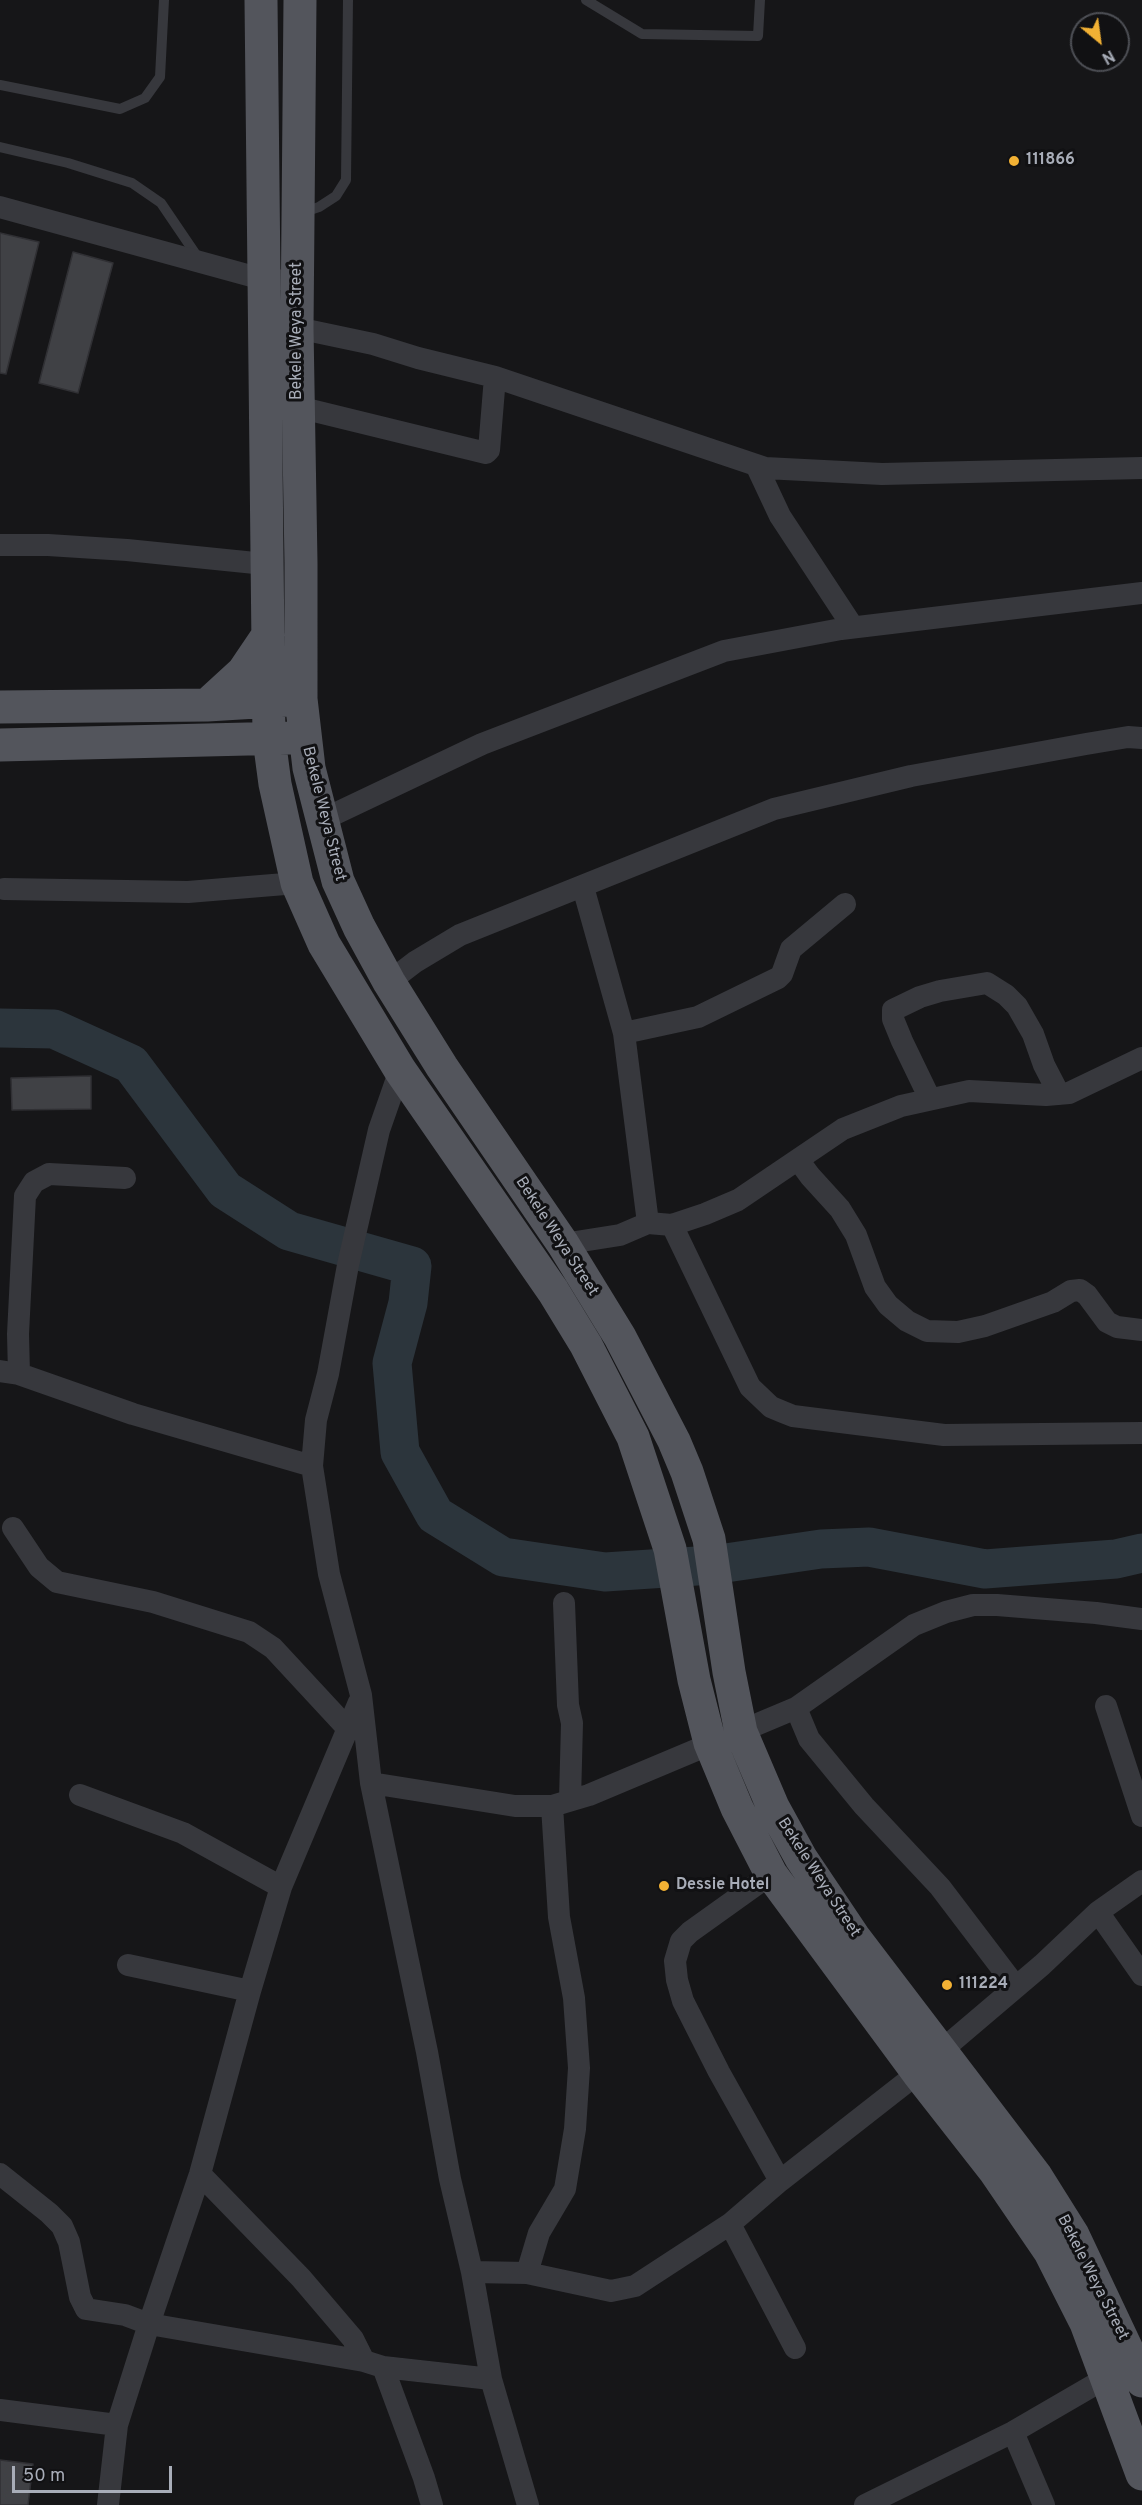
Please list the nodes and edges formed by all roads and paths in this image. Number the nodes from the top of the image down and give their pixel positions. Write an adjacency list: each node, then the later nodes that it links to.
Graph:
1 (164, 0): 7 (lane)
2 (261, 0): 12 (main road)
3 (300, 0): 10 (main road, Bekele Weya Street)
4 (348, 0): 10 (lane)
5 (586, 0): 6 (lane)
6 (760, 0)
7 (0, 85)
8 (0, 147): 11 (lane)
9 (0, 207): 11 (street)
10 (298, 214): 13 (main road, Bekele Weya Street)
11 (201, 262): 12 (street)
12 (262, 279): 13 (street); 20 (main road)
13 (297, 282): 14 (main road, Bekele Weya Street)
14 (297, 328): 15 (street); 16 (main road, Bekele Weya Street)
15 (495, 376): 16 (street); 17 (street)
16 (298, 407): 24 (main road, Bekele Weya Street)
17 (757, 467): 18 (street); 22 (street)
18 (1142, 468)
19 (0, 545): 20 (street)
20 (265, 564): 23 (main road)
21 (1142, 593): 22 (street)
22 (853, 627): 34 (street)
23 (268, 635): 25 (main road); 26 (main road)
24 (301, 699): 25 (main road); 28 (main road, Bekele Weya Street)
25 (267, 702): 26 (main road); 30 (main road)
26 (207, 705): 27 (main road)
27 (0, 707)
28 (305, 737): 30 (main road); 34 (main road, Bekele Weya Street)
29 (1142, 738): 36 (street)
30 (268, 739): 31 (main road); 33 (main road)
31 (201, 741): 32 (main road); 33 (main road)
32 (0, 745)
33 (275, 784): 35 (main road)
34 (322, 820): 39 (main road, Bekele Weya Street)
35 (297, 884): 37 (street); 42 (main road)
36 (583, 887): 39 (street); 40 (street)
37 (4, 889)
38 (845, 904): 40 (street)
39 (389, 982): 49 (main road, Bekele Weya Street)
40 (624, 1033): 47 (street)
41 (1142, 1058): 43 (street)
42 (400, 1070): 53 (street); 62 (main road)
43 (1059, 1094): 44 (street); 44 (street)
44 (930, 1099): 45 (street)
45 (799, 1161): 48 (street); 50 (street)
46 (125, 1178): 51 (street)
47 (648, 1223): 48 (street); 49 (street)
48 (672, 1225): 52 (street)
49 (562, 1244): 61 (main road, Bekele Weya Street)
50 (1142, 1330)
51 (10, 1373): 53 (street)
52 (1142, 1433)
53 (312, 1466): 57 (street)
54 (13, 1528): 60 (street)
55 (564, 1603): 65 (street)
56 (1142, 1619): 59 (street)
57 (361, 1695): 60 (street); 63 (street)
58 (1106, 1706): 66 (street)
59 (796, 1708): 61 (street); 73 (street)
60 (349, 1730): 69 (street)
61 (741, 1732): 62 (street); 75 (main road, Bekele Weya Street)
62 (710, 1743): 65 (street); 67 (main road)
63 (371, 1783): 65 (street); 81 (street)
64 (80, 1795): 69 (street)
65 (561, 1803): 82 (street)
66 (1142, 1816)
67 (771, 1874): 76 (main road); 79 (street)
68 (1142, 1881): 70 (street)
69 (281, 1887): 74 (street)
70 (1098, 1911): 72 (street); 73 (street)
71 (128, 1965): 74 (street)
72 (1142, 1975)
73 (1016, 1987): 75 (street)
74 (250, 1991): 78 (street)
75 (942, 2050): 86 (main road, Bekele Weya Street)
76 (918, 2073): 79 (street); 86 (main road)
77 (0, 2174): 83 (street)
78 (200, 2174): 83 (street); 85 (street)
79 (780, 2181): 80 (street)
80 (730, 2224): 82 (street); 84 (street)
81 (472, 2272): 82 (street); 87 (street)
82 (527, 2273)
83 (149, 2324): 85 (street); 89 (street)
84 (795, 2348)
85 (374, 2364): 87 (street); 93 (street)
86 (1131, 2369): 90 (street); 91 (main road)
87 (491, 2379): 94 (street)
88 (0, 2410): 89 (street)
89 (117, 2425): 92 (street)
90 (1013, 2432): 95 (street); 96 (street)
91 (1142, 2474)
92 (108, 2505)
93 (432, 2505)
94 (528, 2505)
95 (865, 2505)
96 (1044, 2505)

